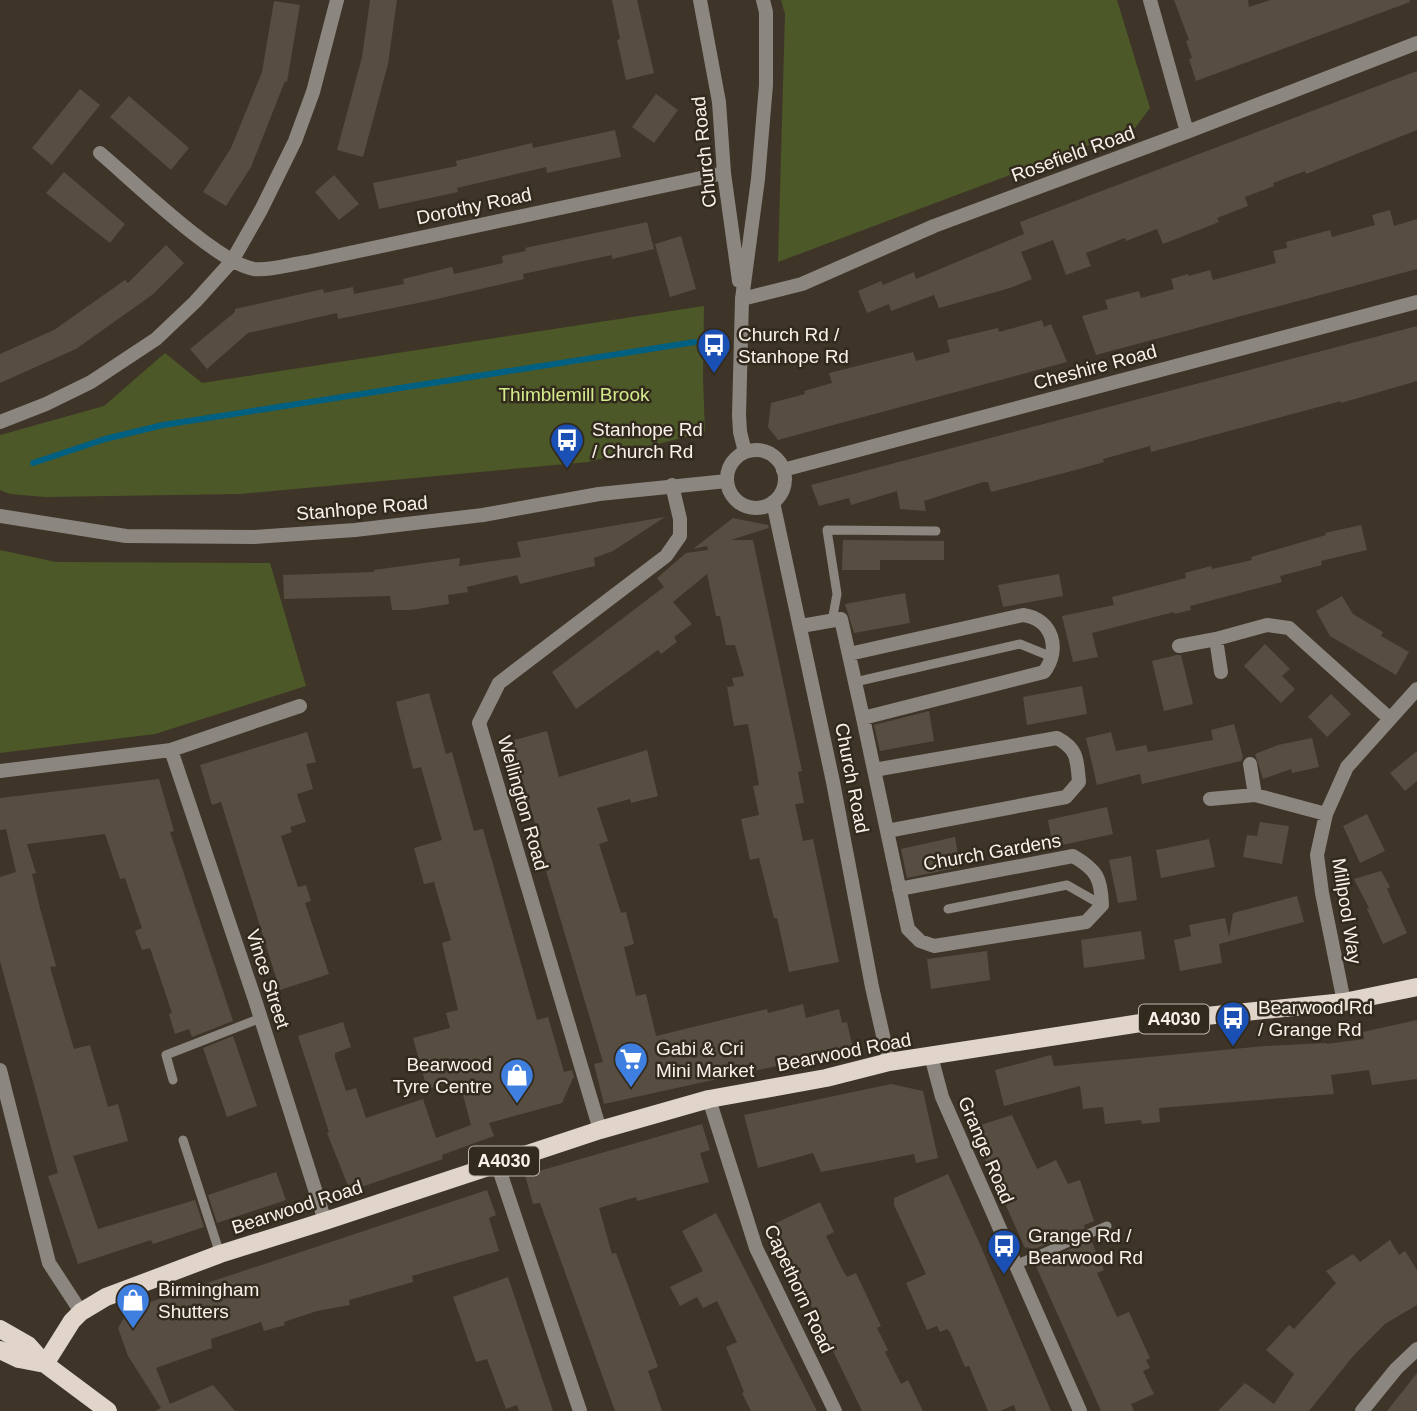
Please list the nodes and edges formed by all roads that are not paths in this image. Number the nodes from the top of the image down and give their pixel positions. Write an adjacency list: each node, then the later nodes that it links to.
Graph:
1 (337, 0): 9 (street)
2 (700, 0): 8 (street, Church Road)
3 (763, 0): 10 (street, Church Road)
4 (1150, 0): 6 (street)
5 (1417, 43): 6 (street, Rosefield Road)
6 (1187, 132): 10 (street, Rosefield Road)
7 (100, 153): 9 (street)
8 (724, 173): 9 (street, Dorothy Road); 10 (street, Church Road)
9 (232, 261): 12 (street)
10 (742, 299): 13 (street, Church Road)
11 (1417, 302): 14 (street, Cheshire Road)
12 (0, 422)
13 (745, 452): 14 (street); 15 (street)
14 (783, 470): 17 (street)
15 (727, 481): 16 (street, Stanhope Road); 17 (street)
16 (672, 485): 18 (street, Stanhope Road); 51 (street, Wellington Road)
17 (773, 502): 21 (street, Church Road)
18 (0, 516)
19 (936, 531): 20 (lane)
20 (832, 621): 21 (street); 24 (street, Church Gardens)
21 (801, 626): 47 (street, Church Road)
22 (1216, 639): 23 (street); 26 (street); 31 (street)
23 (1179, 646)
24 (849, 654): 25 (street); 27 (street, Church Gardens)
25 (1052, 657): 27 (lane); 30 (street)
26 (1221, 671)
27 (855, 682): 30 (street, Church Gardens)
28 (1417, 688): 31 (street, Millpool Way)
29 (300, 706): 32 (street)
30 (863, 718): 34 (street, Church Gardens)
31 (1389, 718): 38 (street, Millpool Way)
32 (171, 750): 35 (street); 45 (street, Vince Street)
33 (1250, 764): 36 (street)
34 (874, 770): 39 (street, Church Gardens); 39 (street, Church Gardens)
35 (0, 771)
36 (1255, 795): 37 (street); 38 (street)
37 (1210, 799)
38 (1326, 814): 44 (street, Millpool Way)
39 (887, 831): 40 (street, Church Gardens)
40 (899, 889): 41 (street, Church Gardens); 41 (street, Church Gardens)
41 (1102, 905): 42 (lane)
42 (948, 909)
43 (1417, 987): 44 (main road, Bearwood Road / A4030)
44 (1344, 1002): 46 (main road, Bearwood Road / A4030)
45 (261, 1018): 49 (lane); 54 (street, Vince Street)
46 (931, 1056): 47 (main road, Bearwood Road / A4030); 57 (street, Grange Road)
47 (889, 1062): 50 (main road, Bearwood Road / A4030)
48 (0, 1070): 58 (street)
49 (173, 1080)
50 (709, 1099): 51 (main road, Bearwood Road / A4030); 65 (street, Capethorn Road)
51 (600, 1130): 53 (main road, Bearwood Road / A4030)
52 (183, 1140): 56 (lane)
53 (497, 1163): 54 (main road, Bearwood Road / A4030); 64 (street)
54 (325, 1222): 56 (main road, Bearwood Road / A4030)
55 (1107, 1226): 57 (lane)
56 (220, 1254): 58 (main road, Bearwood Road / A4030)
57 (1015, 1265): 66 (street, Grange Road)
58 (81, 1312): 62 (main road, Bearwood Road / A4030)
59 (0, 1329): 62 (main road)
60 (1417, 1349): 67 (street)
61 (0, 1350): 62 (main road)
62 (44, 1364): 63 (main road)
63 (108, 1411)
64 (580, 1411)
65 (835, 1411)
66 (1080, 1411)
67 (1362, 1411)

